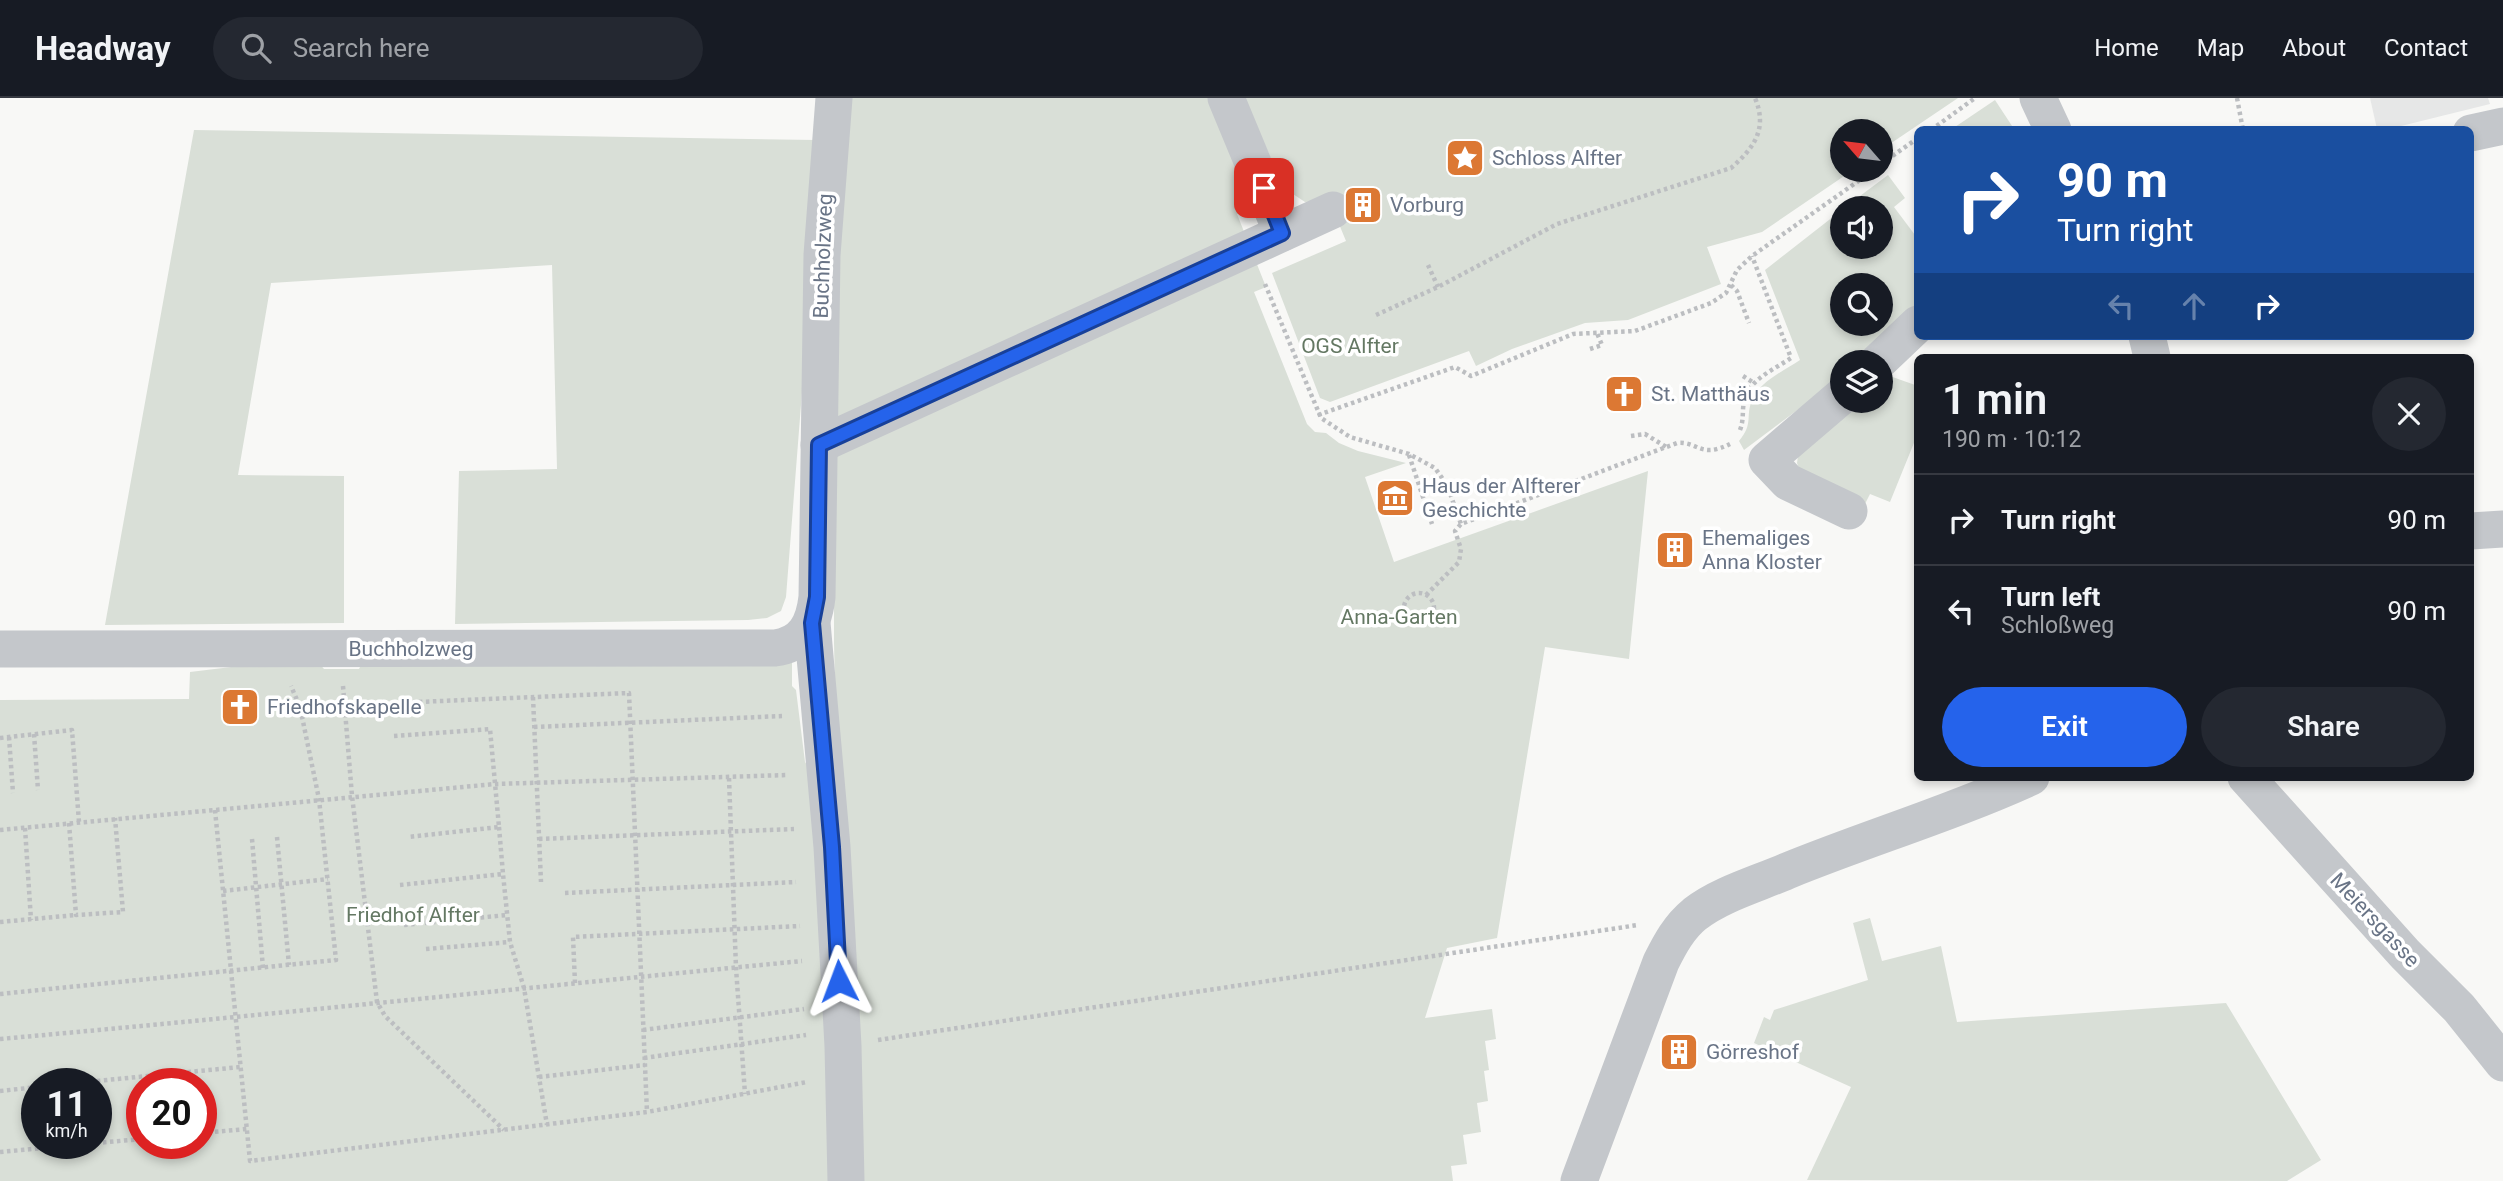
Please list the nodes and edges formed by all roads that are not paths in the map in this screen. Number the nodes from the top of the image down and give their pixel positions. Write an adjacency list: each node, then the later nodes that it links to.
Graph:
1 (834, 98): 12 (street, Buchholzweg)
2 (1226, 98): 8 (street)
3 (2038, 98): 4 (street)
4 (2051, 126)
5 (2503, 126): 6 (street)
6 (2474, 132)
7 (1333, 210): 8 (street)
8 (1282, 233): 12 (street)
9 (1914, 328): 10 (street)
10 (1891, 350)
11 (1830, 406): 13 (street)
12 (819, 445): 16 (street, Buchholzweg)
13 (1849, 511)
14 (2503, 529): 15 (street)
15 (2474, 531)
16 (812, 623): 17 (street, Buchholzweg); 21 (street, Buchholzweg)
17 (0, 649)
18 (2022, 781): 22 (street)
19 (2250, 781): 20 (street, Meiersgasse)
20 (2503, 1063)
21 (846, 1181)
22 (1579, 1181)

